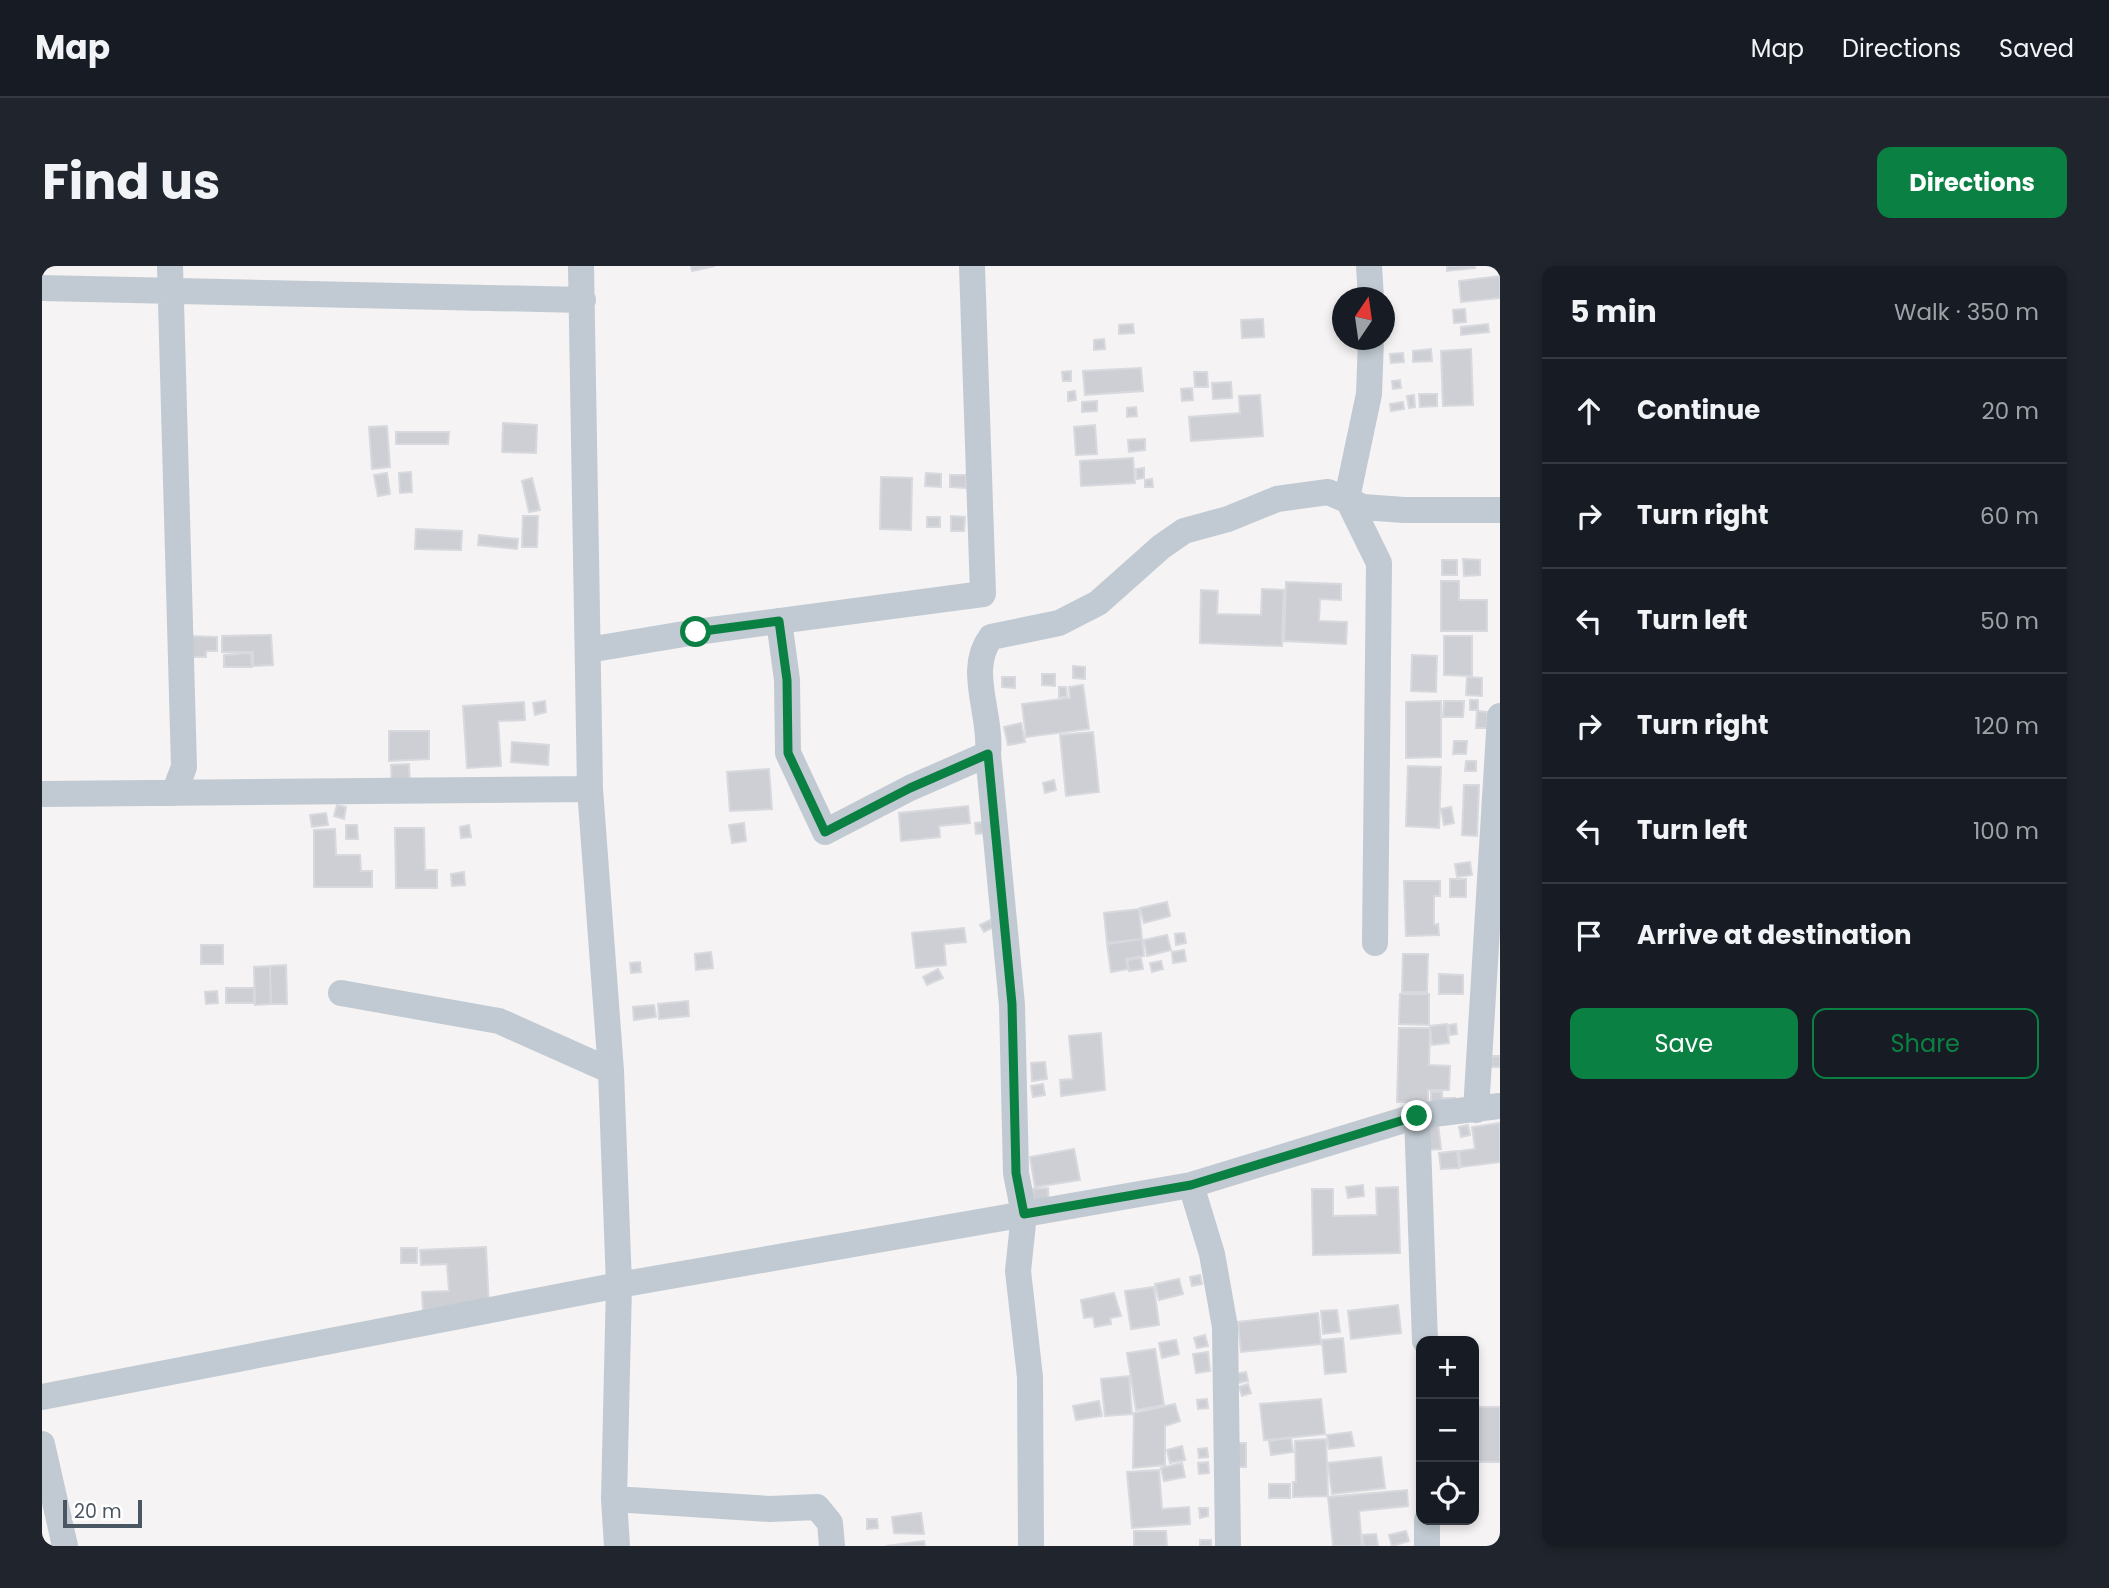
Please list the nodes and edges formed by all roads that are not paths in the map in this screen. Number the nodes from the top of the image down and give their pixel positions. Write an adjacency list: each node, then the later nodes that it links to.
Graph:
1 (581, 266): 7 (street)
2 (972, 266): 11 (street)
3 (1369, 266): 5 (street)
4 (170, 278): 6 (street); 7 (street); 16 (street)
5 (1370, 287)
6 (42, 288)
7 (583, 300): 12 (street)
8 (1371, 350): 9 (street)
9 (1347, 498): 10 (street); 14 (street); 18 (street)
10 (1500, 510)
11 (779, 621): 12 (street); 14 (street)
12 (588, 650): 15 (street)
13 (1500, 716): 21 (street)
14 (988, 754): 24 (street)
15 (590, 789): 16 (street); 20 (street)
16 (174, 793): 17 (street)
17 (42, 794)
18 (1375, 943)
19 (341, 993): 20 (street)
20 (611, 1071): 25 (street)
21 (1488, 1108): 22 (street)
22 (1417, 1116): 23 (street); 26 (street)
23 (1191, 1185): 24 (street); 35 (street)
24 (1024, 1214): 25 (street); 34 (street)
25 (619, 1285): 27 (street); 29 (street)
26 (1425, 1336)
27 (42, 1397)
28 (42, 1444): 31 (street)
29 (614, 1499): 32 (street); 33 (street)
30 (1427, 1525): 36 (street)
31 (65, 1546)
32 (617, 1546)
33 (832, 1546)
34 (1031, 1546)
35 (1228, 1546)
36 (1427, 1546)

